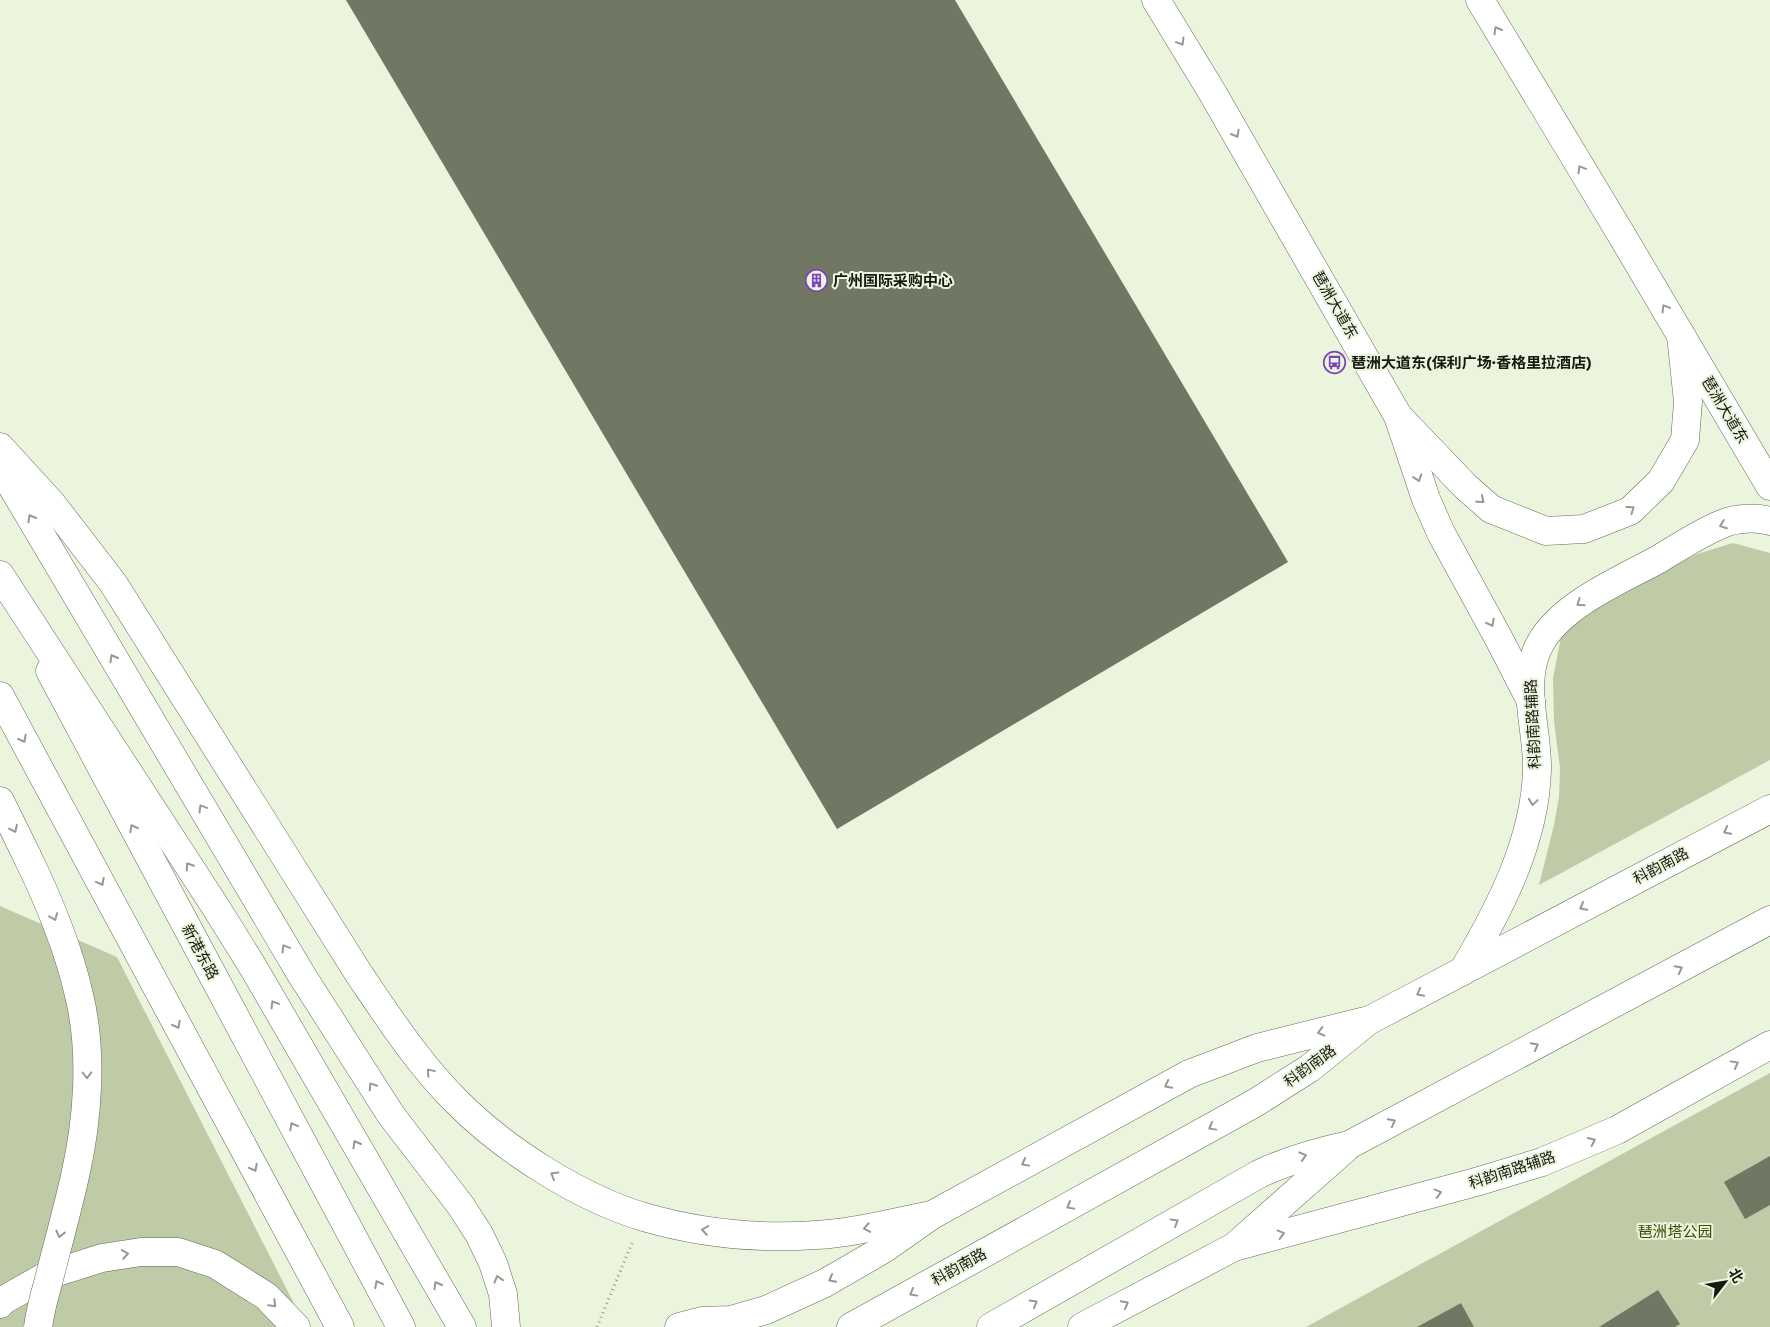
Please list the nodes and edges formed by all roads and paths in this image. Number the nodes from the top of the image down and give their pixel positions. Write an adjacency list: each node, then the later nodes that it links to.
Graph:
1 (1156, 0): 4 (main road, 琶洲大道东, one-way to 4)
2 (1480, 0): 3 (main road, 琶洲大道东, one-way to 2)
3 (1681, 335): 4 (main road, one-way to 3); 7 (main road, 琶洲大道东)
4 (1398, 416): 11 (main road, 琶洲大道东, one-way to 11)
5 (0, 447): 19 (main road, one-way to 5)
6 (0, 466): 28 (main road, one-way to 6)
7 (1770, 486)
8 (1770, 522): 11 (main road, 科韵南路辅路, one-way to 11)
9 (0, 576): 26 (main road, 新港东路, one-way to 9); 27 (main road, one-way to 9)
10 (0, 696): 25 (main road, one-way to 25)
11 (1531, 701): 15 (main road, 科韵南路辅路, one-way to 15)
12 (0, 801): 23 (main road, one-way to 23, bridge)
13 (1770, 809): 15 (main road, 科韵南路, one-way to 15)
14 (1770, 920): 18 (main road, one-way to 14)
15 (1463, 970): 16 (main road, 科韵南路, one-way to 16)
16 (1368, 1021): 19 (main road, one-way to 19); 31 (main road, 科韵南路, one-way to 31)
17 (1770, 1045): 21 (main road, 科韵南路辅路, one-way to 17)
18 (1349, 1145): 21 (main road); 32 (main road, one-way to 18)
19 (932, 1215): 30 (main road, one-way to 30)
20 (635, 1238): 29 (path)
21 (1234, 1247): 33 (main road, one-way to 21)
22 (0, 1304): 24 (main road, one-way to 24)
23 (38, 1327)
24 (296, 1327)
25 (340, 1327)
26 (401, 1327)
27 (462, 1327)
28 (506, 1327)
29 (597, 1327)
30 (679, 1327)
31 (852, 1327)
32 (991, 1327)
33 (1082, 1327)

